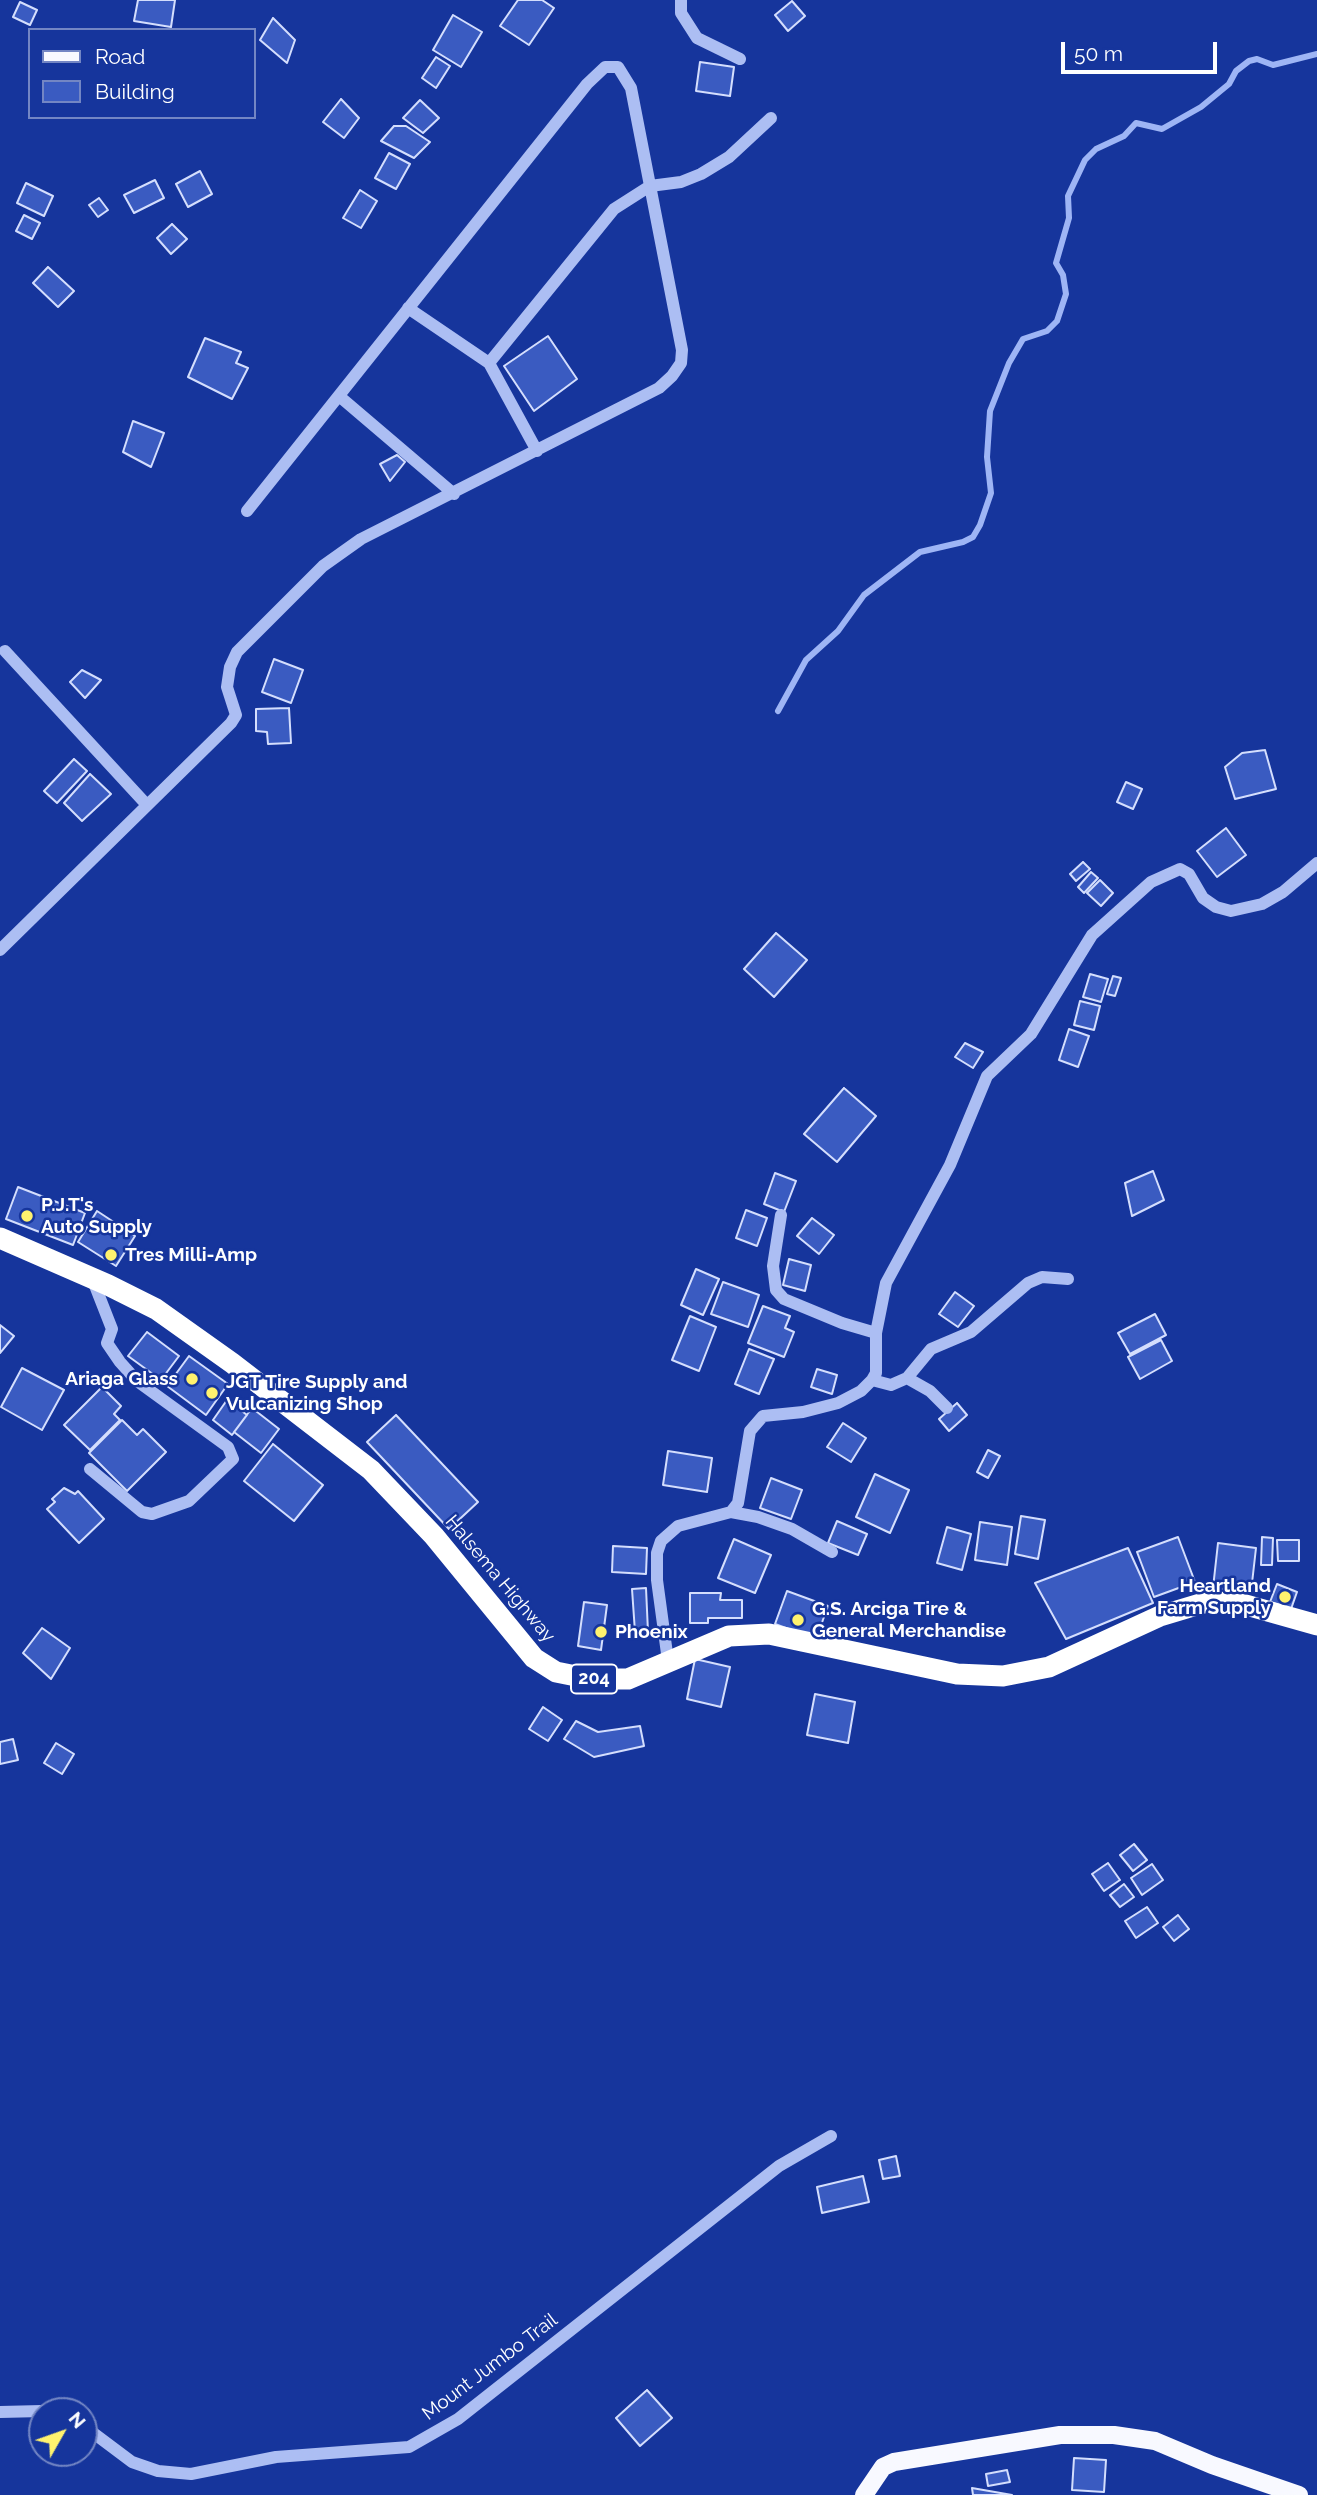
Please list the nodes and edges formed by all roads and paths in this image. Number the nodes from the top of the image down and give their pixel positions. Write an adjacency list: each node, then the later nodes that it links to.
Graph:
1 (681, 0): 2 (street)
2 (740, 59)
3 (771, 118): 4 (street)
4 (650, 186): 5 (street); 6 (street); 8 (street)
5 (408, 307): 6 (street); 7 (street)
6 (489, 363): 8 (street)
7 (339, 396): 9 (street); 10 (street)
8 (537, 451): 9 (street)
9 (454, 495): 12 (street)
10 (247, 511)
11 (5, 651): 12 (street)
12 (146, 804): 14 (street)
13 (1317, 863): 19 (street)
14 (0, 950)
15 (781, 1215): 19 (street)
16 (0, 1238): 17 (highway, Halsema Highway / 204)
17 (92, 1278): 23 (street); 27 (highway, Halsema Highway / 204)
18 (1068, 1279): 20 (street)
19 (876, 1333): 21 (street)
20 (907, 1378): 21 (street); 22 (street)
21 (872, 1380): 24 (street)
22 (947, 1408)
23 (90, 1469)
24 (731, 1512): 25 (street); 27 (street)
25 (832, 1552)
26 (1317, 1625): 27 (highway, Halsema Highway / 204)
27 (668, 1661)
28 (831, 2136): 31 (street, Mount Jumbo Trail)
29 (28, 2411): 30 (street)
30 (0, 2412)
31 (98, 2436)
32 (864, 2495): 33 (main road)
33 (1300, 2495)

